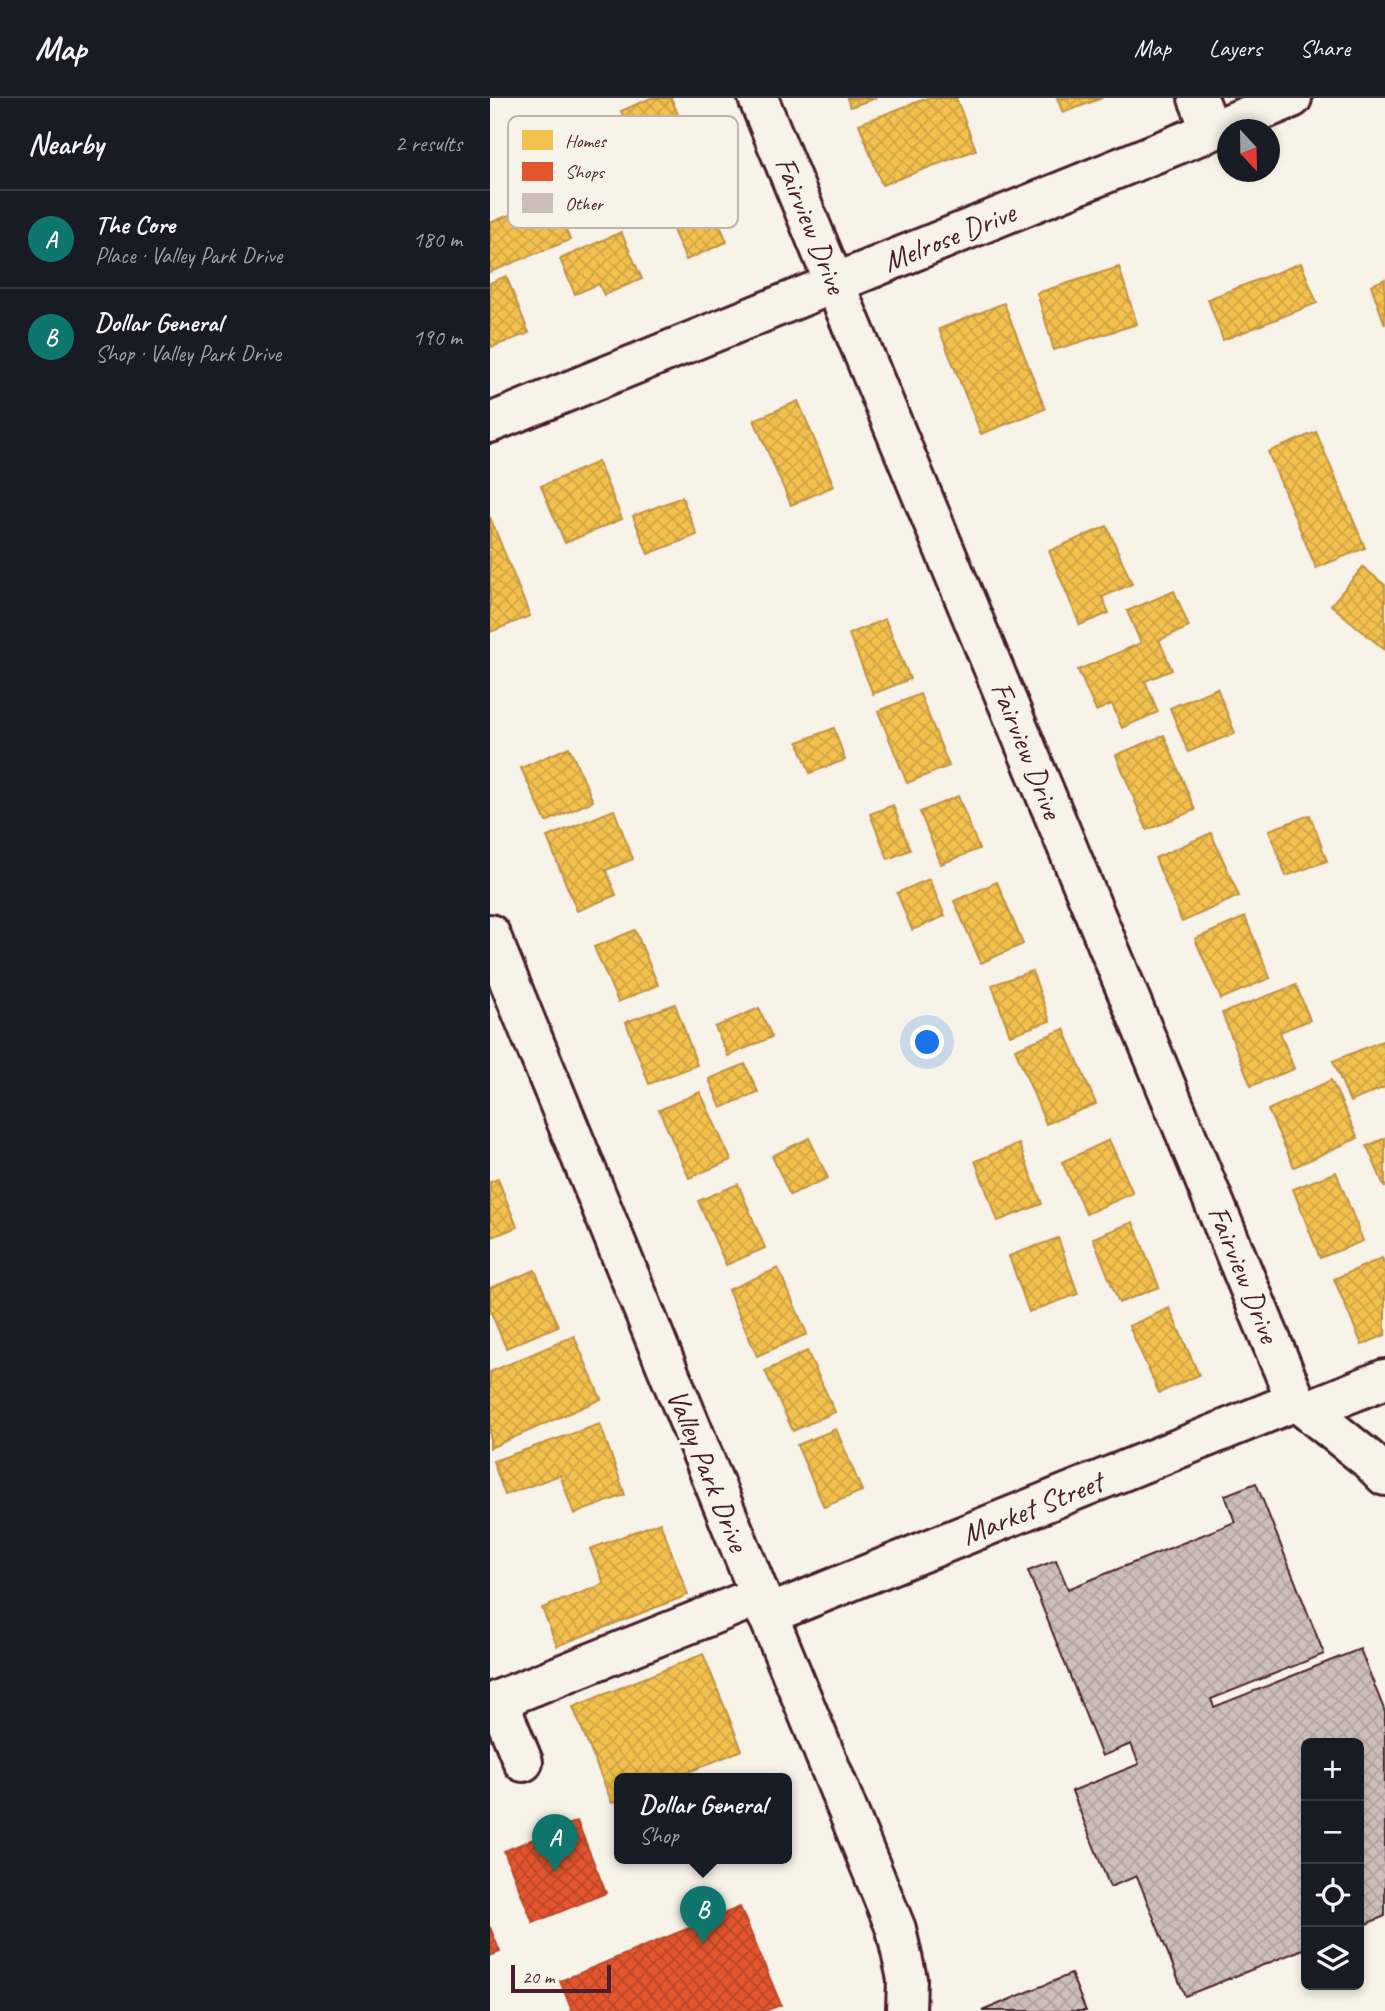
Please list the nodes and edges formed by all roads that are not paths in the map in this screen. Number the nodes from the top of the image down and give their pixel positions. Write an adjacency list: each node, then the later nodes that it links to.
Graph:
1 (758, 98): 4 (street, Fairview Drive)
2 (1292, 98): 3 (street, Melrose Drive)
3 (1205, 114): 4 (street, Melrose Drive)
4 (835, 283): 5 (street, Melrose Drive); 9 (street, Fairview Drive)
5 (490, 423)
6 (490, 934): 7 (street, Valley Park Drive)
7 (503, 1001): 11 (street, Valley Park Drive)
8 (1385, 1379): 9 (street, Market Street)
9 (1302, 1405): 10 (street); 11 (street, Market Street)
10 (1385, 1476)
11 (763, 1606): 12 (street, Market Street); 13 (street, Valley Park Drive)
12 (523, 1762)
13 (906, 2011)

